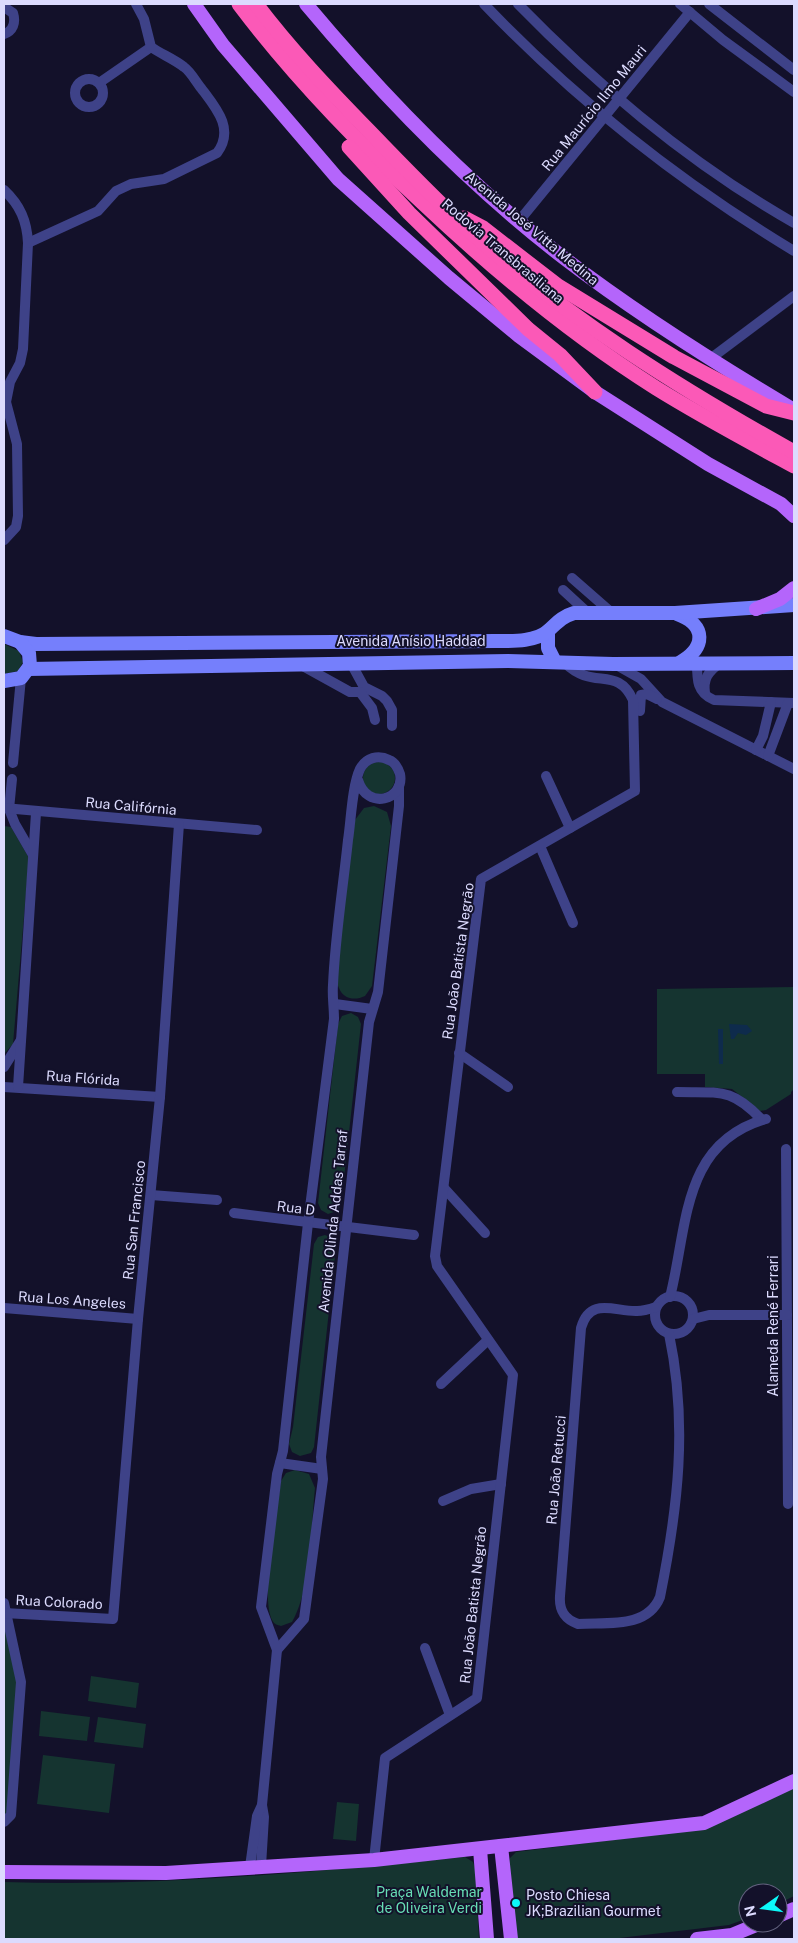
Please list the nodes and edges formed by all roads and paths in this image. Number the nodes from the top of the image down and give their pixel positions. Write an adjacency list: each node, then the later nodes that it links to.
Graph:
1 (136, 4): 15 (street)
2 (194, 4): 31 (main road)
3 (239, 4): 14 (highway, Rodovia Transbrasiliana)
4 (256, 4): 23 (highway, Rodovia Transbrasiliana)
5 (306, 4): 25 (main road, Avenida José Vitta Medina)
6 (484, 4): 20 (street)
7 (518, 4): 19 (street)
8 (680, 4): 12 (street)
9 (708, 4): 11 (street)
10 (4, 6): 13 (street)
11 (720, 7): 16 (street)
12 (690, 12): 18 (street); 19 (street, Rua Maurício Ilmo Mauri)
13 (4, 34)
14 (262, 34): 31 (highway); 34 (highway, Rodovia Transbrasiliana)
15 (151, 47): 17 (street); 27 (street)
16 (794, 70)
17 (99, 83)
18 (794, 92)
19 (619, 98): 20 (street, Rua Maurício Ilmo Mauri); 26 (street)
20 (604, 117): 25 (street, Rua Maurício Ilmo Mauri); 28 (street)
21 (4, 190): 24 (street)
22 (4, 204): 24 (street)
23 (447, 209): 32 (highway); 33 (highway, Rodovia Transbrasiliana)
24 (23, 214): 27 (street)
25 (519, 221): 30 (main road, Avenida José Vitta Medina)
26 (794, 223)
27 (28, 243): 36 (street)
28 (794, 251)
29 (794, 296): 30 (street)
30 (710, 359): 32 (main road, Avenida José Vitta Medina)
31 (595, 392): 35 (main road)
32 (794, 412)
33 (794, 452)
34 (794, 466)
35 (794, 516)
36 (4, 540)
37 (572, 578): 43 (street)
38 (794, 588): 41 (main road)
39 (563, 590): 42 (street)
40 (794, 606): 41 (main road, Avenida Anísio Haddad)
41 (756, 609): 44 (main road, Avenida Anísio Haddad)
42 (588, 613): 43 (main road, Avenida Anísio Haddad); 45 (main road, Avenida Anísio Haddad)
43 (612, 613): 44 (main road, Avenida Anísio Haddad)
44 (675, 613): 48 (main road)
45 (548, 631): 47 (main road, Avenida Anísio Haddad); 49 (main road)
46 (4, 636): 47 (main road, Avenida Anísio Haddad)
47 (20, 642): 57 (main road)
48 (699, 646): 50 (main road); 51 (main road)
49 (560, 662): 53 (main road, Avenida Anísio Haddad); 55 (main road, Avenida Anísio Haddad); 61 (street)
50 (680, 663): 51 (main road, Avenida Anísio Haddad); 53 (main road, Avenida Anísio Haddad)
51 (697, 663): 54 (main road, Avenida Anísio Haddad); 60 (street)
52 (794, 663): 54 (main road, Avenida Anísio Haddad)
53 (613, 664): 62 (street)
54 (720, 664): 60 (street)
55 (352, 665): 56 (main road, Avenida Anísio Haddad); 59 (street)
56 (303, 666): 57 (main road, Avenida Anísio Haddad); 59 (street)
57 (24, 674): 58 (main road, Avenida Anísio Haddad); 69 (street)
58 (4, 681)
59 (358, 690): 65 (street); 65 (street)
60 (706, 696): 63 (street)
61 (637, 701): 62 (street); 78 (street, Rua João Batista Negrão)
62 (662, 702): 67 (street)
63 (771, 702): 64 (street); 67 (street)
64 (791, 703): 68 (street)
65 (390, 709): 66 (street)
66 (390, 726)
67 (756, 750): 68 (street)
68 (768, 756): 70 (street)
69 (13, 763)
70 (794, 769)
71 (546, 776): 78 (street)
72 (12, 780): 75 (street)
73 (358, 780): 74 (street); 74 (street); 83 (street, Avenida Olinda Addas Tarraf)
74 (399, 786): 84 (street, Avenida Olinda Addas Tarraf)
75 (7, 809): 76 (street, Rua Califórnia); 81 (street)
76 (36, 813): 77 (street, Rua Califórnia); 81 (street)
77 (179, 824): 79 (street, Rua Califórnia); 92 (street, Rua San Francisco)
78 (570, 828): 80 (street, Rua João Batista Negrão)
79 (257, 830)
80 (540, 846): 82 (street); 86 (street, Rua João Batista Negrão)
81 (33, 856): 85 (street)
82 (573, 922)
83 (334, 1004): 84 (street); 98 (street, Avenida Olinda Addas Tarraf)
84 (372, 1009): 99 (street, Avenida Olinda Addas Tarraf)
85 (23, 1036): 87 (street); 89 (street)
86 (459, 1053): 90 (street, Rua João Batista Negrão); 94 (street, Rua João Batista Negrão)
87 (4, 1067)
88 (4, 1086): 89 (street, Rua Flórida)
89 (18, 1087): 92 (street, Rua Flórida)
90 (508, 1088)
91 (677, 1092): 102 (street)
92 (160, 1097): 95 (street, Rua San Francisco)
93 (786, 1149): 107 (street, Alameda René Ferrari)
94 (444, 1188): 100 (street); 111 (street, Rua João Batista Negrão)
95 (151, 1196): 96 (street); 108 (street, Rua San Francisco)
96 (217, 1200)
97 (234, 1213): 98 (street, Rua D)
98 (308, 1223): 99 (street, Rua D); 113 (street, Avenida Olinda Addas Tarraf)
99 (346, 1228): 101 (street, Rua D); 114 (street, Avenida Olinda Addas Tarraf)
100 (485, 1233)
101 (414, 1235)
102 (674, 1297): 103 (street); 106 (street)
103 (656, 1307): 105 (street); 109 (street)
104 (4, 1308): 108 (street, Rua Los Angeles)
105 (638, 1311): 109 (street); 110 (street, Rua João Retucci)
106 (693, 1314): 107 (street); 110 (street)
107 (787, 1315): 117 (street, Alameda René Ferrari)
108 (138, 1319): 119 (street, Rua San Francisco)
109 (655, 1321): 110 (street)
110 (673, 1334)
111 (488, 1340): 112 (street); 115 (street, Rua João Batista Negrão)
112 (441, 1384)
113 (280, 1462): 114 (street); 121 (street, Avenida Olinda Addas Tarraf)
114 (322, 1469): 121 (street, Avenida Olinda Addas Tarraf)
115 (501, 1484): 116 (street); 122 (street, Rua João Batista Negrão)
116 (443, 1501)
117 (788, 1504)
118 (5, 1609): 119 (street, Rua Colorado); 124 (street)
119 (113, 1619)
120 (425, 1648): 122 (street, Rua João Batista Negrão)
121 (277, 1650): 128 (street, Avenida Olinda Addas Tarraf)
122 (450, 1714): 127 (street, Rua João Batista Negrão)
123 (794, 1780): 125 (main road)
124 (4, 1822)
125 (501, 1846): 126 (main road); 132 (main road)
126 (480, 1848): 127 (main road); 131 (main road)
127 (374, 1860): 128 (main road)
128 (256, 1867): 129 (main road)
129 (4, 1872)
130 (738, 1933): 133 (main road)
131 (487, 1939)
132 (511, 1939)
133 (698, 1939)

